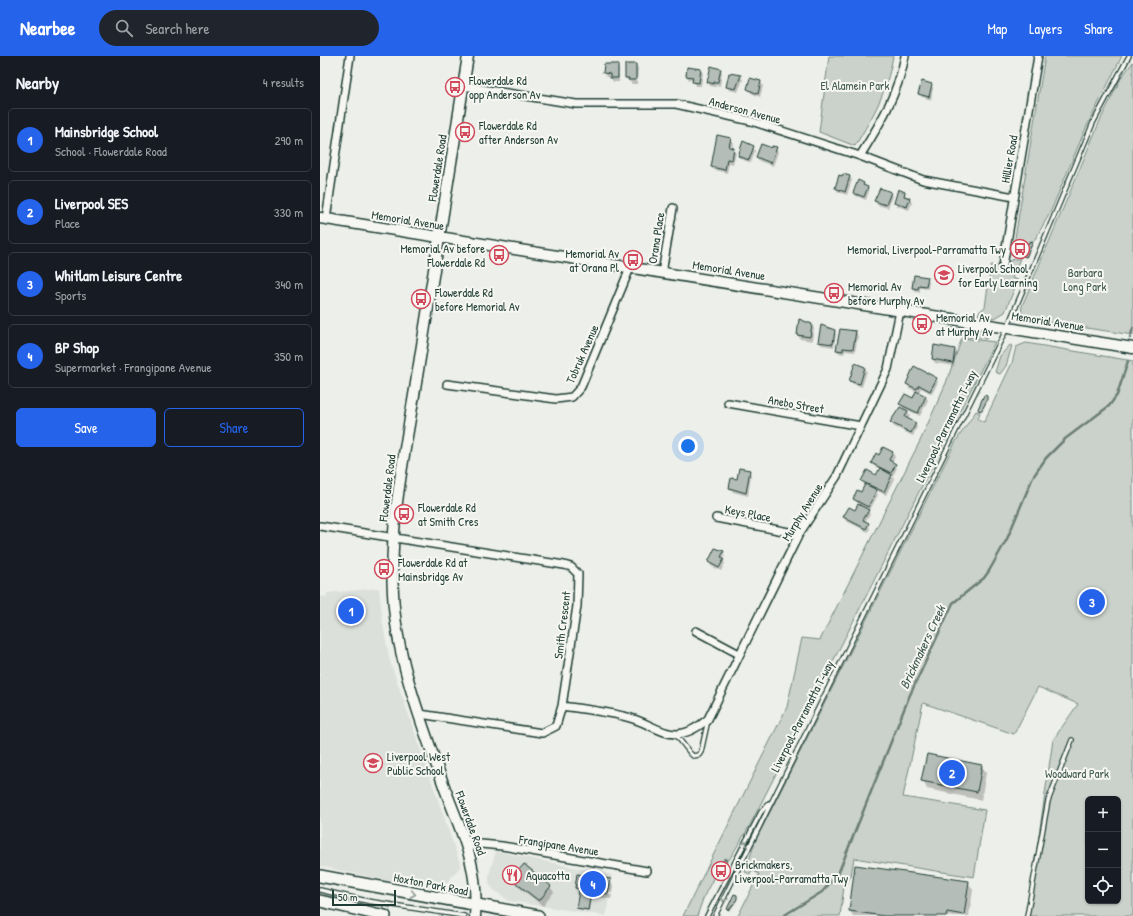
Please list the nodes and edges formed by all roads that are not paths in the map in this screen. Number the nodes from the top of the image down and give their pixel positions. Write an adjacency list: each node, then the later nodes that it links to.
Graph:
1 (350, 56): 10 (street)
2 (468, 56): 6 (main road, Flowerdale Road)
3 (906, 56): 7 (street)
4 (1038, 56): 8 (street, Hillier Road)
5 (1129, 56): 16 (lane, Liverpool–Parramatta T-way)
6 (464, 86): 7 (street, Anderson Avenue); 11 (main road, Flowerdale Road)
7 (860, 156): 8 (street, Anderson Avenue)
8 (1014, 197): 12 (street, Hillier Road)
9 (672, 208): 14 (street, Orana Place)
10 (323, 218): 11 (main road, Memorial Avenue)
11 (439, 238): 13 (main road, Memorial Avenue); 24 (main road, Flowerdale Road)
12 (1003, 266)
13 (630, 268): 14 (main road, Memorial Avenue); 18 (street, Tobruk Avenue)
14 (662, 273): 15 (main road, Memorial Avenue)
15 (900, 311): 16 (main road, Memorial Avenue); 20 (street, Murphy Avenue)
16 (1007, 328): 17 (main road, Memorial Avenue); 32 (lane, Liverpool–Parramatta T-way)
17 (1133, 348)
18 (447, 384)
19 (728, 403): 20 (street, Anebo Street)
20 (861, 426): 23 (street, Murphy Avenue)
21 (716, 518): 23 (street, Keys Place)
22 (320, 526): 24 (street)
23 (799, 534): 26 (street, Murphy Avenue)
24 (395, 537): 27 (street, Smith Crescent); 28 (main road, Flowerdale Road)
25 (696, 631): 26 (street)
26 (739, 654): 29 (street, Murphy Avenue)
27 (562, 706): 28 (street, Smith Crescent); 30 (street, Murphy Avenue)
28 (420, 714): 33 (main road, Flowerdale Road)
29 (708, 718): 30 (street, Murphy Avenue); 30 (lane, Murphy Avenue)
30 (676, 734)
31 (1072, 740): 44 (lane)
32 (771, 801): 42 (lane, Liverpool–Parramatta T-way, one-way to 32); 43 (lane, Liverpool–Parramatta T-way, one-way to 43)
33 (467, 846): 34 (street, Frangipane Avenue); 38 (main road, Flowerdale Road)
34 (647, 870)
35 (320, 876): 38 (main road, Hoxton Park Road, one-way to 38)
36 (320, 890): 40 (lane)
37 (320, 900): 39 (main road)
38 (476, 911): 41 (main road, Hoxton Park Road)
39 (385, 916)
40 (464, 916)
41 (538, 916)
42 (707, 916)
43 (715, 916)
44 (1027, 916)

